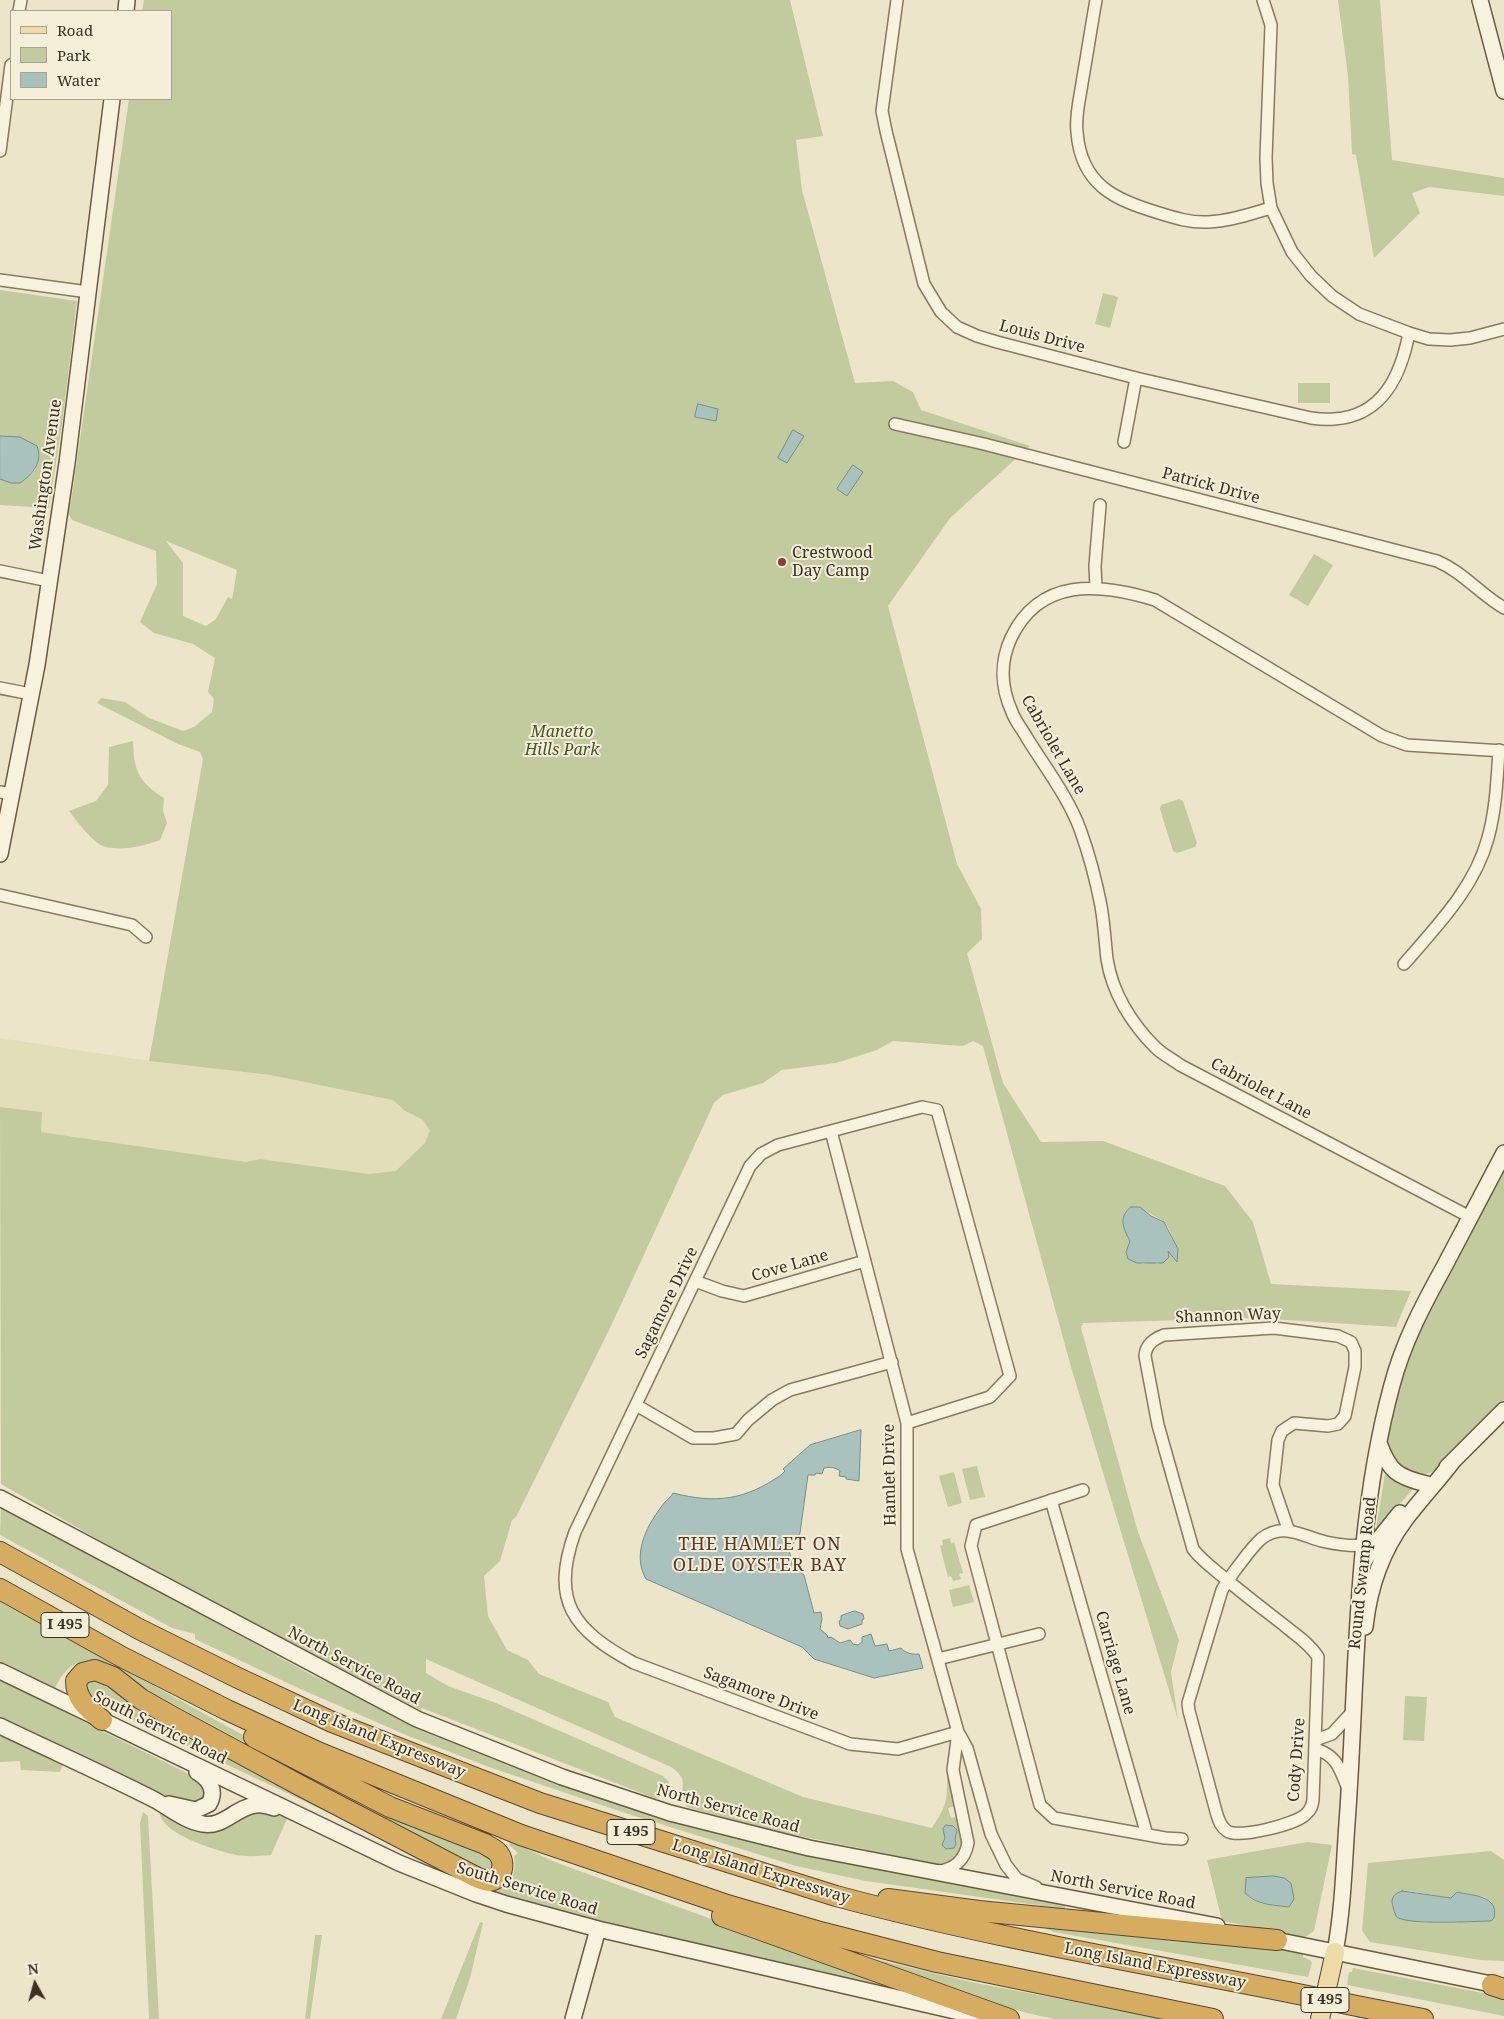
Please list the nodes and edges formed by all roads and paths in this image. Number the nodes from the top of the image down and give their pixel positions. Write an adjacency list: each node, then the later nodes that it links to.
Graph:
1 (897, 0): 14 (street, Louis Drive)
2 (1096, 0): 9 (street)
3 (1263, 0): 9 (street)
4 (1480, 0): 6 (main road)
5 (10, 73): 8 (street)
6 (1504, 91)
7 (112, 100): 11 (main road, Washington Avenue)
8 (0, 151)
9 (1270, 208): 13 (street)
10 (0, 280): 11 (street)
11 (88, 292): 19 (main road, Washington Avenue)
12 (1504, 329): 13 (street)
13 (1409, 333): 14 (street, Louis Drive)
14 (1136, 378): 16 (street)
15 (895, 424): 21 (street, Patrick Drive)
16 (1124, 442)
17 (1100, 505): 20 (street)
18 (0, 571): 19 (street)
19 (49, 581): 23 (main road, Washington Avenue)
20 (1096, 588): 24 (street, Cabriolet Lane); 32 (street, Cabriolet Lane)
21 (1504, 608)
22 (0, 688): 23 (street)
23 (31, 694): 25 (main road, Washington Avenue)
24 (1501, 751): 29 (street)
25 (6, 793): 26 (main road, Washington Avenue)
26 (0, 854)
27 (0, 895): 28 (street)
28 (146, 937)
29 (1404, 964)
30 (831, 1131): 33 (street, Hamlet Drive); 34 (street, Sagamore Drive); 38 (street, Sagamore Drive)
31 (1504, 1153): 32 (main road, Round Swamp Road)
32 (1470, 1217): 39 (main road, Round Swamp Road)
33 (865, 1261): 34 (street, Cove Lane); 35 (street, Hamlet Drive)
34 (696, 1281): 36 (street, Sagamore Drive)
35 (892, 1362): 36 (street); 38 (street, Hamlet Drive)
36 (636, 1405): 60 (street, Sagamore Drive)
37 (1504, 1410): 40 (main road)
38 (907, 1423): 54 (street, Hamlet Drive)
39 (1379, 1443): 41 (main road); 47 (main road, Round Swamp Road)
40 (1453, 1461): 41 (main road); 46 (main road)
41 (1426, 1484): 47 (main road)
42 (1084, 1490): 44 (street)
43 (0, 1498): 71 (main road, North Service Road)
44 (1051, 1500): 52 (street); 69 (street, Carriage Lane)
45 (1288, 1530): 47 (street); 49 (street, Cody Drive); 49 (street, Shannon Way)
46 (1393, 1539): 47 (street); 55 (main road)
47 (1369, 1545): 55 (main road, Round Swamp Road)
48 (7, 1555): 73 (highway, Long Island Expressway / I 495)
49 (1228, 1581): 62 (street, Cody Drive); 62 (street, Cody Drive)
50 (4, 1591): 53 (highway, Long Island Expressway / I 495)
51 (1038, 1634): 52 (street)
52 (997, 1644): 54 (street); 69 (street)
53 (122, 1657): 58 (highway); 67 (highway, Long Island Expressway / I 495)
54 (938, 1660): 60 (street, Hamlet Drive)
55 (1354, 1667): 57 (main road, Round Swamp Road)
56 (0, 1671): 58 (main road, South Service Road)
57 (1354, 1710): 62 (street); 63 (main road, Round Swamp Road)
58 (102, 1720): 61 (main road, South Service Road)
59 (0, 1726): 64 (main road)
60 (958, 1732): 66 (street, Hamlet Drive); 68 (street, Hamlet Drive)
61 (139, 1738): 64 (main road); 65 (main road, South Service Road)
62 (1315, 1744): 63 (street)
63 (1350, 1795): 76 (main road, Round Swamp Road)
64 (157, 1801): 65 (main road)
65 (293, 1812): 74 (main road, South Service Road)
66 (989, 1830): 68 (street); 72 (street, Hamlet Drive)
67 (521, 1834): 80 (highway); 81 (highway, Long Island Expressway / I 495)
68 (968, 1834): 71 (street, Hamlet Drive)
69 (1147, 1835): 70 (street)
70 (1182, 1839)
71 (925, 1871): 72 (main road, North Service Road)
72 (1053, 1895): 75 (main road, North Service Road)
73 (836, 1896): 75 (highway); 83 (highway, Long Island Expressway / I 495, bridge)
74 (598, 1929): 78 (main road); 79 (main road, South Service Road)
75 (1277, 1940): 76 (main road, North Service Road)
76 (1335, 1952): 77 (main road, North Service Road); 82 (main road, Round Swamp Road)
77 (1500, 1987)
78 (573, 2019)
79 (992, 2019)
80 (1009, 2019)
81 (1213, 2019)
82 (1320, 2019)
83 (1423, 2019)

